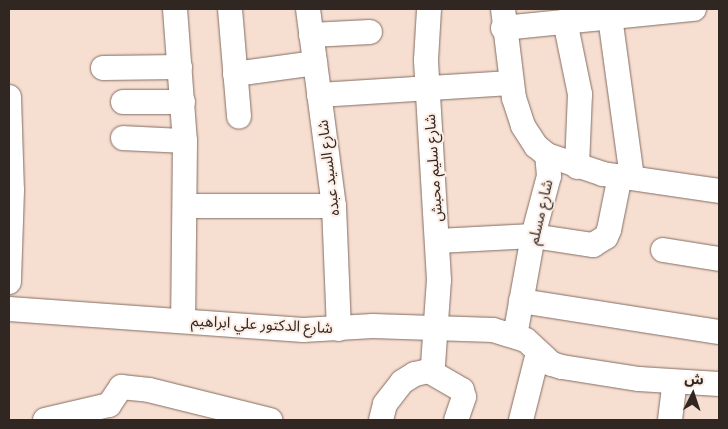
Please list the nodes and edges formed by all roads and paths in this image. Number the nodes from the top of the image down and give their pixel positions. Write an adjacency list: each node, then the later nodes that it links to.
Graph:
1 (176, 9): 12 (street)
2 (230, 9): 14 (street)
3 (308, 9): 10 (street, شارع السيد عبده)
4 (429, 9): 16 (street, شارع سليم محبش)
5 (694, 9): 6 (street)
6 (598, 15): 8 (street); 27 (street)
7 (503, 18): 8 (street); 15 (street)
8 (565, 22): 26 (street)
9 (370, 32): 10 (street)
10 (311, 35): 11 (street, شارع السيد عبده)
11 (315, 63): 14 (street); 17 (street, شارع السيد عبده)
12 (180, 67): 13 (street); 20 (street)
13 (103, 68)
14 (235, 74): 21 (street)
15 (511, 83): 16 (street); 24 (street)
16 (428, 88): 17 (street); 32 (street, شارع سليم محبش)
17 (319, 95): 30 (street, شارع السيد عبده)
18 (9, 97): 25 (street)
19 (123, 102): 20 (street)
20 (183, 102): 23 (street)
21 (239, 117)
22 (123, 138): 23 (street)
23 (185, 141): 29 (street)
24 (547, 155): 26 (street); 31 (street, شارع مسلم)
25 (10, 156): 35 (street)
26 (577, 168): 27 (street)
27 (626, 177): 28 (street); 31 (street)
28 (719, 191)
29 (185, 206): 30 (street); 38 (street)
30 (334, 206): 40 (street, شارع السيد عبده)
31 (533, 236): 32 (street); 36 (street, شارع مسلم)
32 (438, 241): 39 (street, شارع سليم محبش)
33 (662, 250): 34 (street)
34 (719, 259)
35 (9, 282)
36 (521, 301): 41 (street); 42 (street, شارع مسلم)
37 (9, 309): 38 (street, شارع الدكتور علي ابراهيم)
38 (183, 319): 40 (street, شارع الدكتور علي ابراهيم)
39 (436, 327): 40 (street, شارع الدكتور علي ابراهيم); 42 (street, شارع الدكتور علي ابراهيم); 44 (street, شارع سليم محبش)
40 (339, 329)
41 (719, 332)
42 (515, 336): 43 (street, شارع الدكتور علي ابراهيم)
43 (538, 353): 45 (street, شارع الدكتور علي ابراهيم); 54 (street)
44 (429, 371): 49 (street); 53 (street)
45 (674, 382): 46 (street, شارع الدكتور علي ابراهيم); 55 (street)
46 (719, 384)
47 (119, 388): 48 (street); 50 (street); 51 (street)
48 (224, 414): 52 (street)
49 (458, 419)
50 (45, 420)
51 (123, 420)
52 (270, 420)
53 (381, 420)
54 (521, 420)
55 (670, 420)

